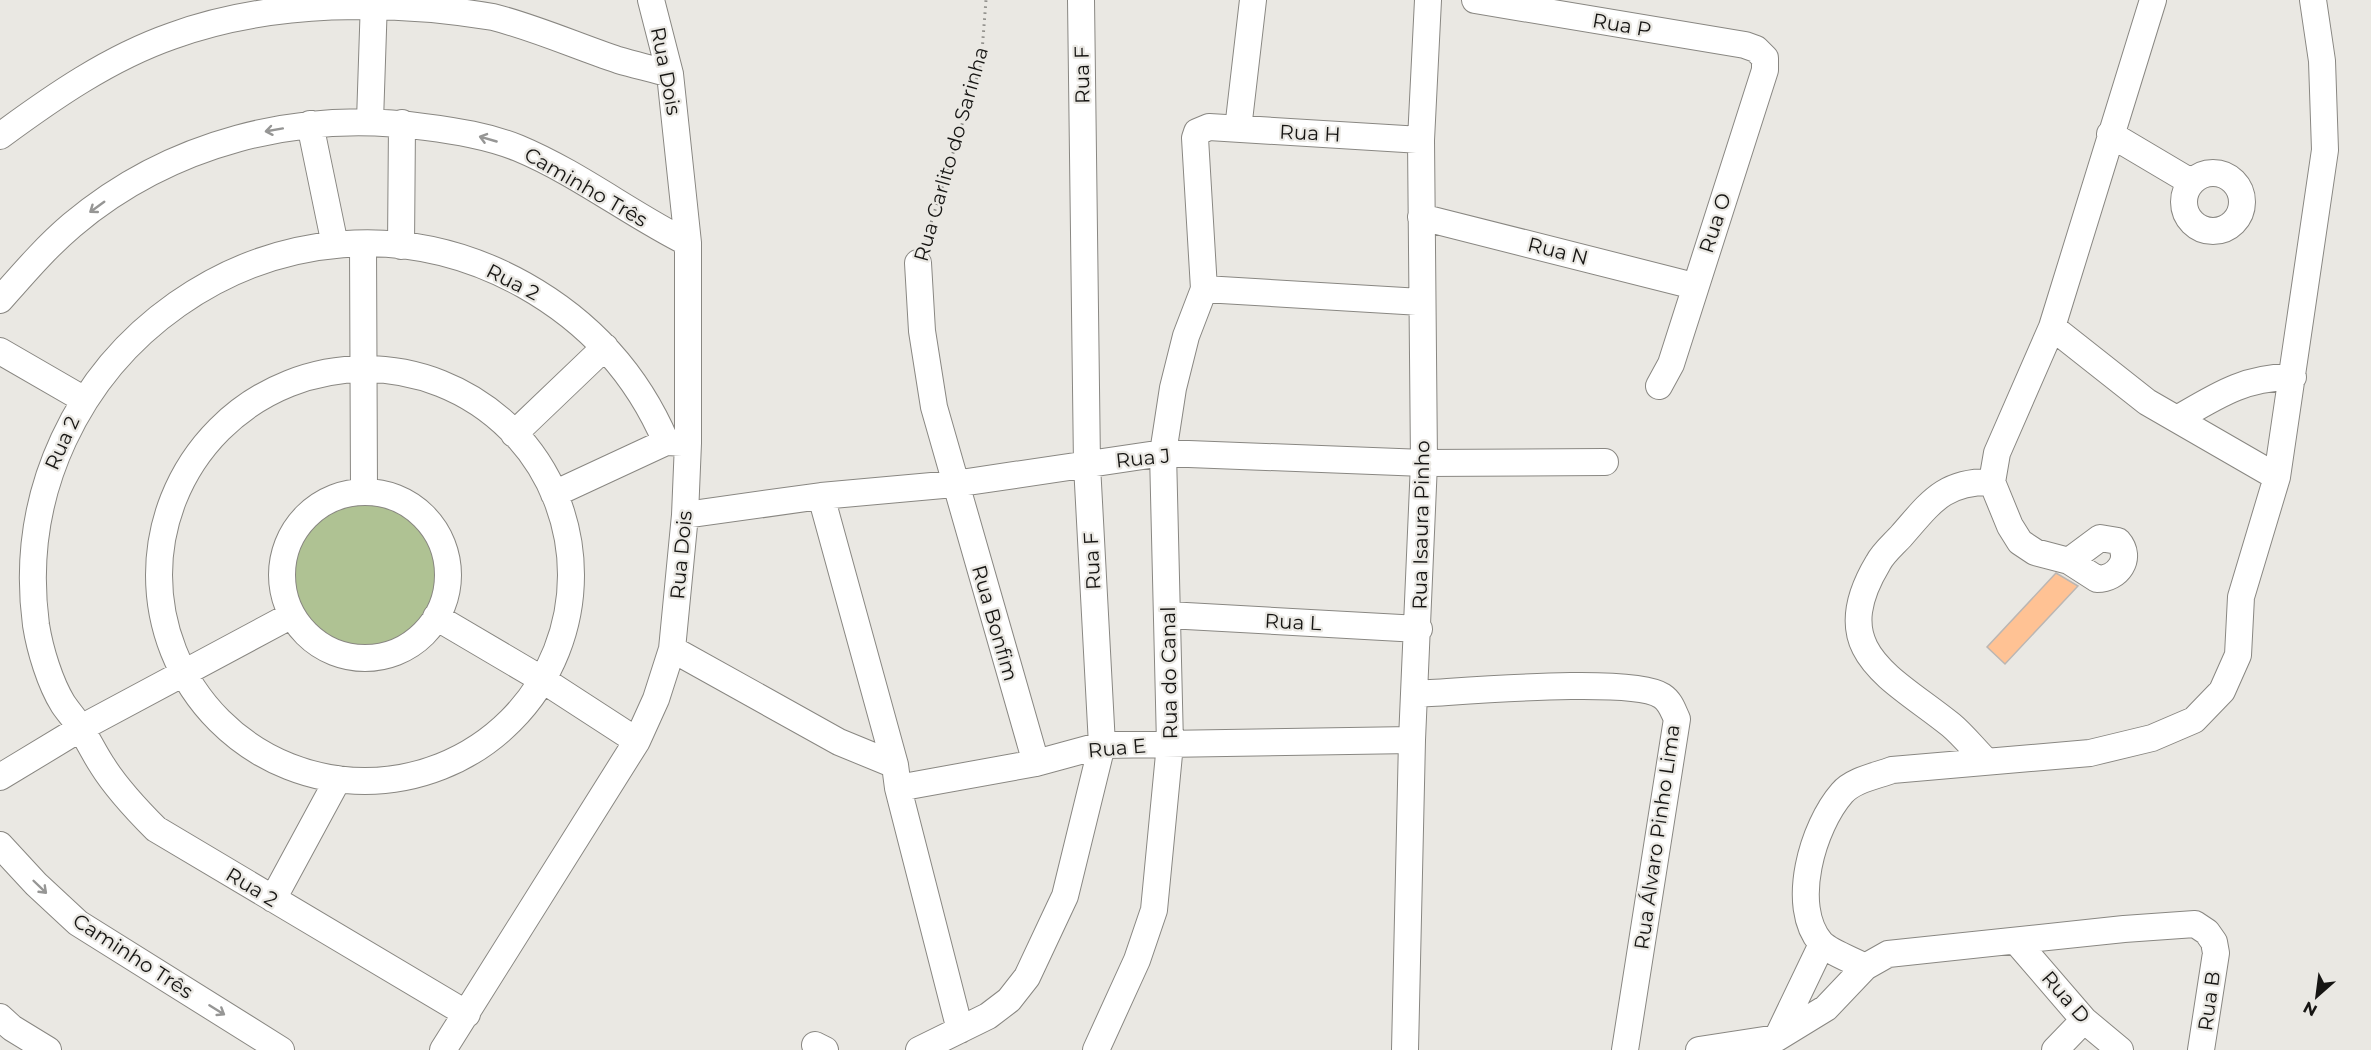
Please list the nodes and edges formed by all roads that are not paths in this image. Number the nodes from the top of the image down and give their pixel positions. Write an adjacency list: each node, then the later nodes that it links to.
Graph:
1 (651, 0): 10 (street, Rua Dois)
2 (1081, 0): 44 (street, Rua F)
3 (1253, 0): 14 (street)
4 (1428, 0): 17 (street, Rua Isaura Pinho)
5 (1475, 0): 9 (street, Rua P)
6 (2153, 0): 15 (street)
7 (2313, 0): 33 (street)
8 (373, 2): 10 (street); 11 (street); 16 (street)
9 (1765, 58): 25 (street, Rua O)
10 (670, 74): 20 (street, Rua Dois)
11 (370, 121): 12 (street, Caminho Três); 13 (street, Caminho Três)
12 (402, 123): 20 (street, Caminho Três, one-way to 12); 23 (street)
13 (310, 124): 22 (street); 27 (street, Caminho Três, one-way to 27)
14 (1238, 129): 17 (street, Rua H); 26 (street, Rua H)
15 (2110, 134): 18 (street); 29 (street)
16 (0, 136)
17 (1421, 140): 19 (street, Rua Isaura Pinho)
18 (2192, 182)
19 (1421, 217): 25 (street, Rua N); 28 (street, Rua Isaura Pinho)
20 (688, 243): 40 (street, Rua Dois)
21 (363, 244): 22 (street, Rua 2); 23 (street, Rua 2); 32 (street)
22 (335, 245): 35 (street, Rua 2)
23 (401, 246): 30 (street, Rua 2)
24 (918, 263): 47 (street, Rua Carlito do Sarinha)
25 (1694, 286): 34 (street, Rua O)
26 (1204, 289): 28 (street); 41 (street, Rua do Canal)
27 (0, 300)
28 (1421, 302): 43 (street, Rua Isaura Pinho)
29 (2052, 327): 37 (street); 46 (street)
30 (605, 347): 38 (street); 40 (street, Rua 2)
31 (0, 351): 35 (street)
32 (364, 369): 38 (street); 48 (street); 58 (street)
33 (2293, 377): 36 (street); 45 (street)
34 (1659, 386)
35 (83, 399): 61 (street, Rua 2)
36 (2210, 401): 37 (street); 39 (street)
37 (2177, 419): 39 (street)
38 (514, 434): 49 (street)
39 (2211, 439): 45 (street)
40 (677, 442): 49 (street); 51 (street, Rua Dois)
41 (1163, 453): 43 (street, Rua J); 44 (street, Rua J); 54 (street, Rua do Canal)
42 (1605, 462): 43 (street, Rua J)
43 (1424, 463): 56 (street, Rua Isaura Pinho)
44 (1087, 465): 47 (street, Rua J); 65 (street, Rua F)
45 (2277, 477): 66 (street)
46 (1992, 482): 52 (street); 66 (street)
47 (954, 484): 50 (street, Rua J); 67 (street, Rua Bonfim)
48 (364, 492): 53 (street); 55 (street)
49 (554, 494): 59 (street)
50 (821, 496): 51 (street, Rua J); 69 (street)
51 (685, 515): 57 (street, Rua Dois)
52 (2069, 561)
53 (292, 615): 55 (street); 58 (street)
54 (1168, 615): 56 (street, Rua L); 64 (street, Rua do Canal)
55 (436, 617): 59 (street)
56 (1419, 629): 60 (street, Rua Isaura Pinho)
57 (672, 649): 63 (street, Rua Dois); 69 (street)
58 (185, 675): 61 (street); 70 (street)
59 (543, 680): 63 (street); 70 (street)
60 (1414, 694): 62 (street, Rua Isaura Pinho); 87 (street, Rua Álvaro Pinho Lima)
61 (81, 728): 68 (street); 72 (street, Rua 2)
62 (1412, 740): 64 (street, Rua E); 86 (street, Rua Isaura Pinho)
63 (637, 741): 76 (street, Rua Dois)
64 (1170, 744): 65 (street, Rua E); 85 (street, Rua do Canal)
65 (1102, 745): 67 (street, Rua E); 79 (street, Rua F)
66 (1986, 761): 74 (street)
67 (1036, 763): 69 (street, Rua E)
68 (0, 777)
69 (896, 777): 79 (street)
70 (338, 779): 72 (street)
71 (0, 844): 82 (street, Caminho Três, one-way to 82)
72 (273, 899): 76 (street, Rua 2)
73 (2016, 940): 75 (street); 78 (street, Rua D); 91 (street, Rua B)
74 (1822, 944): 75 (street); 80 (street)
75 (1865, 967): 80 (street)
76 (467, 1014): 83 (street, Rua Dois)
77 (0, 1017): 81 (street)
78 (2084, 1020): 89 (street); 90 (street, Rua D)
79 (960, 1030): 84 (street, Rua F)
80 (1777, 1038): 88 (street)
81 (48, 1050)
82 (280, 1050)
83 (443, 1050)
84 (919, 1050)
85 (1096, 1050)
86 (1406, 1050)
87 (1625, 1050)
88 (1699, 1050)
89 (2055, 1050)
90 (2120, 1050)
91 (2201, 1050)

